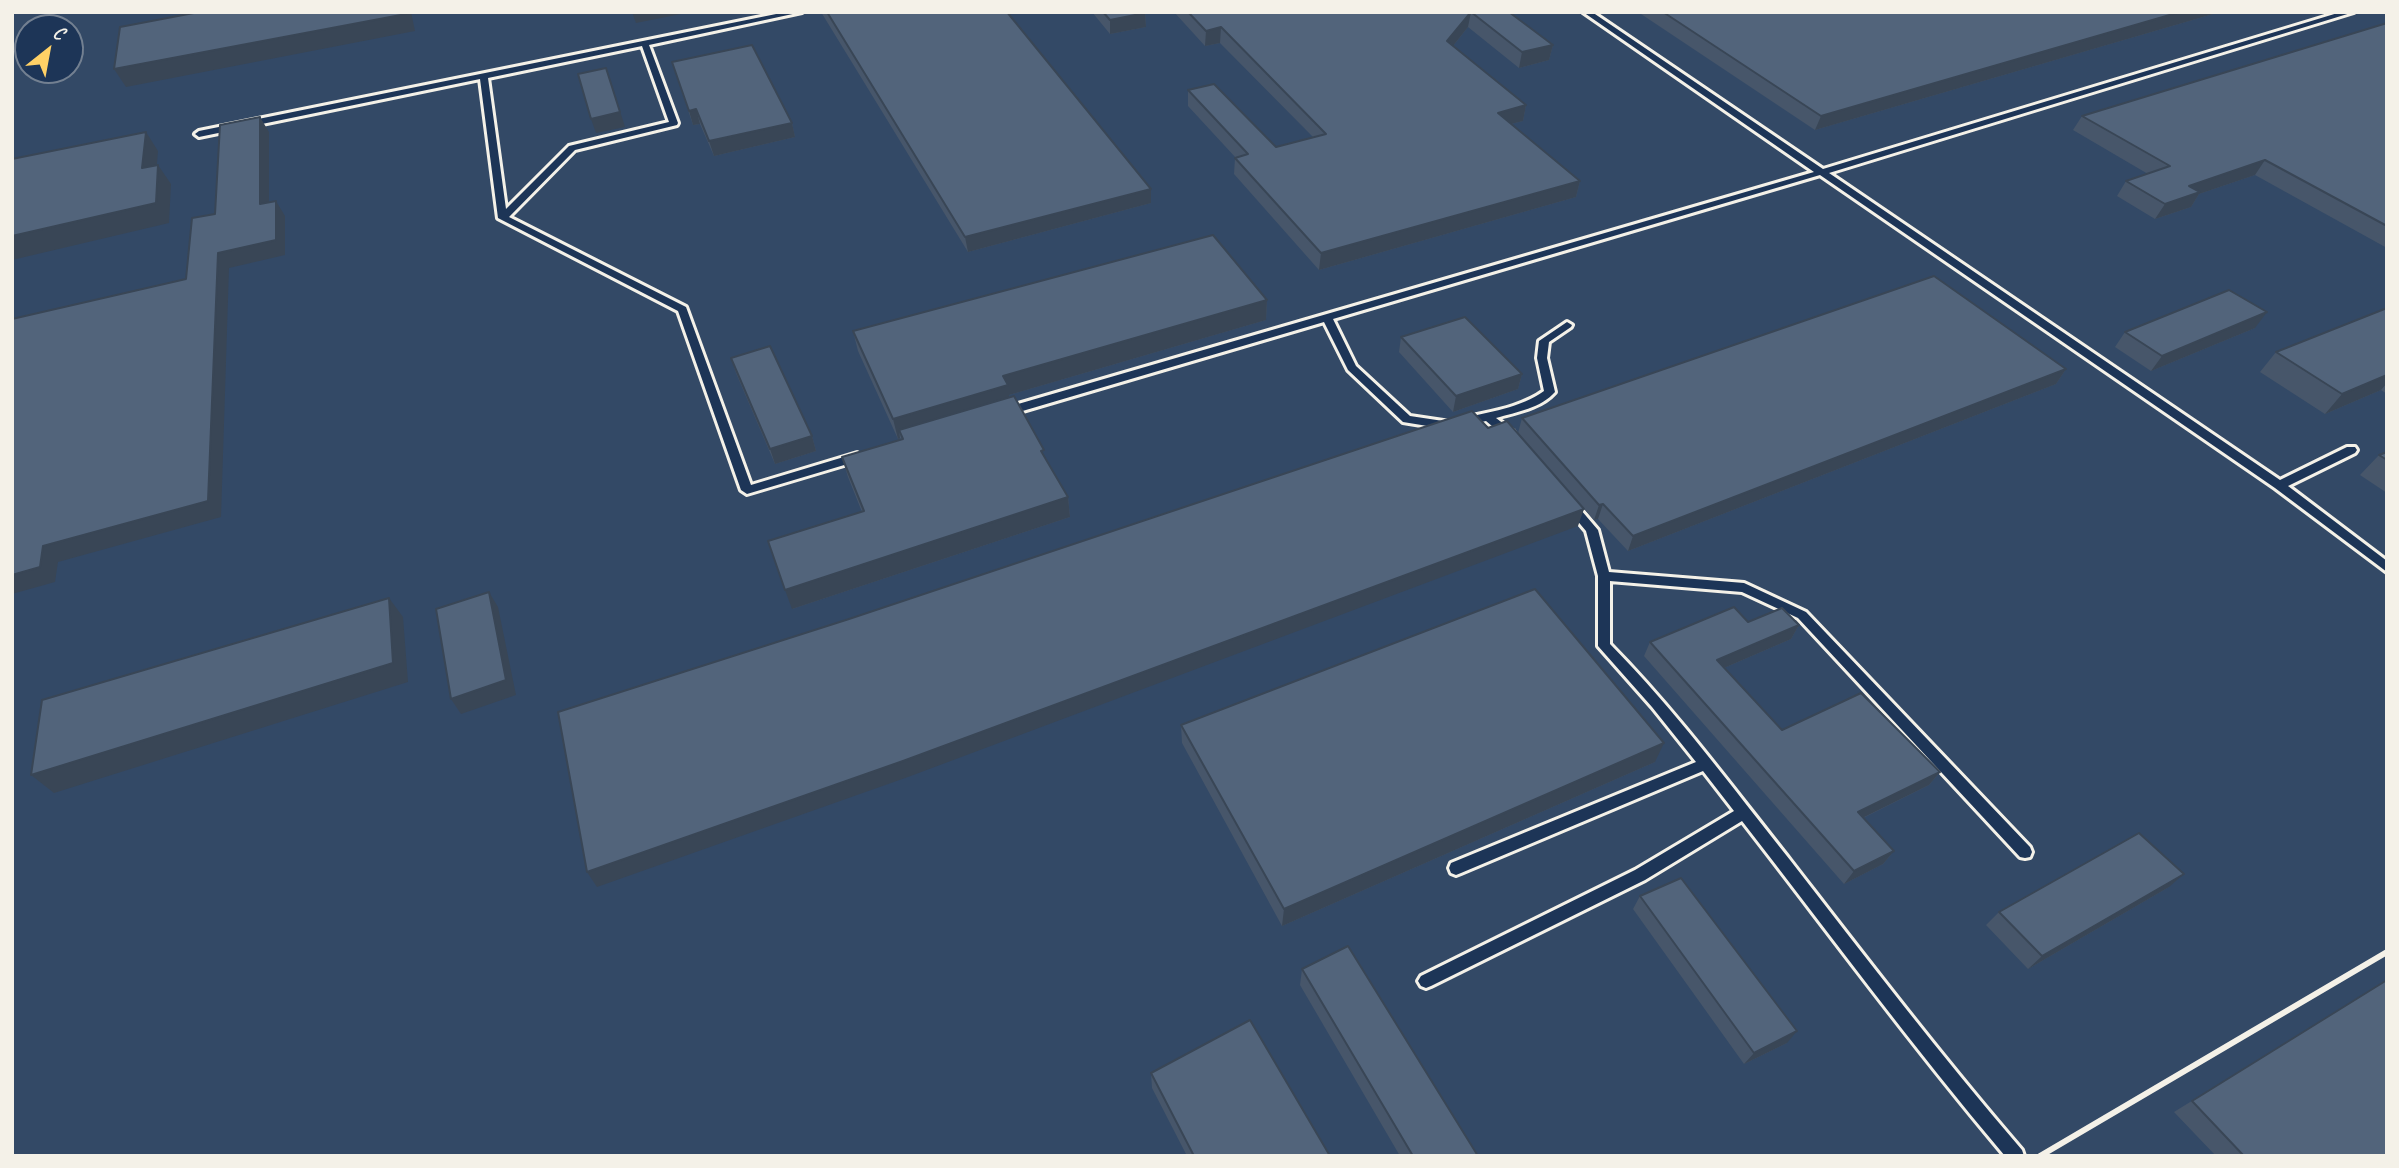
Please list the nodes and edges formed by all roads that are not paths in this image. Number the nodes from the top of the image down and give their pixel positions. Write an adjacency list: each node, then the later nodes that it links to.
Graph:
1 (798, 12): 4 (lane)
2 (1587, 12): 7 (lane)
3 (2350, 12): 7 (lane)
4 (645, 43): 5 (lane); 8 (lane)
5 (484, 76): 6 (lane); 8 (lane)
6 (199, 134)
7 (1819, 173): 9 (lane); 16 (lane)
8 (503, 218): 15 (lane)
9 (1327, 318): 11 (lane); 12 (lane)
10 (1567, 326): 12 (lane)
11 (997, 415)
12 (1488, 417): 13 (lane)
13 (1521, 448)
14 (2351, 450): 16 (lane)
15 (865, 455)
16 (2279, 485): 18 (lane)
17 (1565, 499): 19 (lane)
18 (2387, 568)
19 (1604, 576): 20 (lane); 22 (lane)
20 (1706, 764): 21 (lane); 23 (lane)
21 (1744, 812): 24 (lane); 25 (lane)
22 (2025, 852)
23 (1456, 868)
24 (1426, 981)
25 (2016, 1156)

